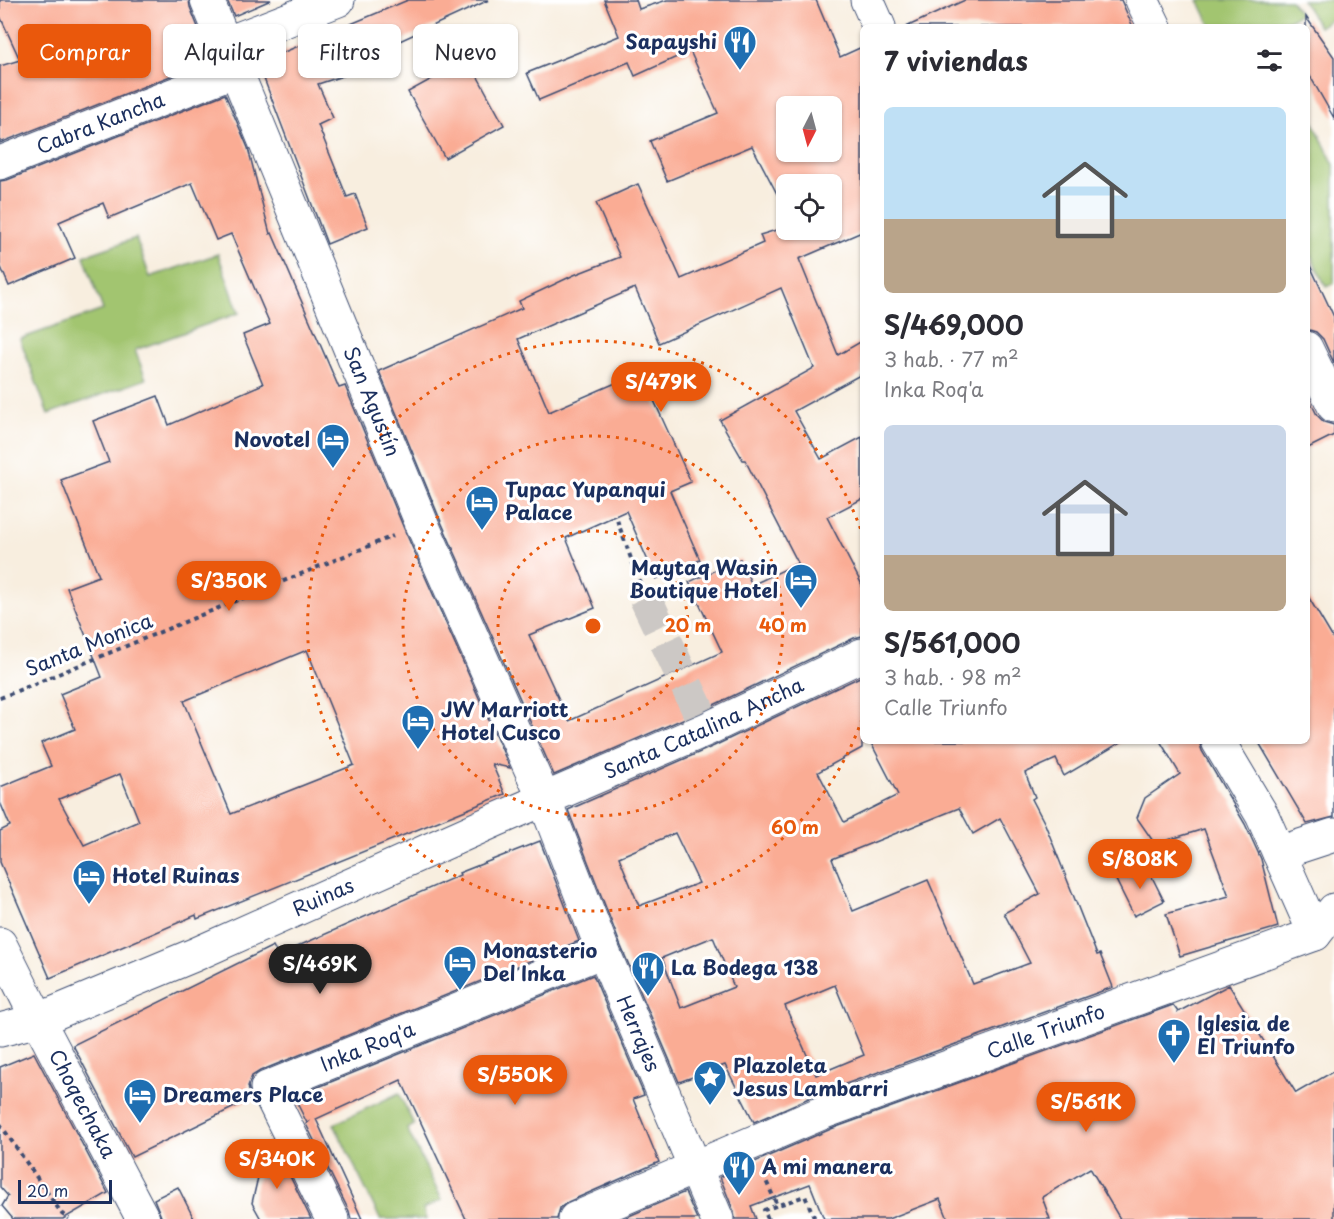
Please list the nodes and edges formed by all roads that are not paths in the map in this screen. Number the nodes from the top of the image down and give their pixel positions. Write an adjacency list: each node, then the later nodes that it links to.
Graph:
1 (207, 0): 5 (street, San Agustín)
2 (338, 0): 8 (street, Cabra Kancha)
3 (867, 0): 6 (street)
4 (1142, 0): 7 (street)
5 (217, 24)
6 (878, 24)
7 (1154, 24)
8 (286, 27)
9 (184, 78): 11 (street, Cabra Kancha)
10 (239, 78): 16 (street, San Agustín)
11 (0, 163)
12 (1310, 356): 13 (street)
13 (1334, 406)
14 (860, 656): 16 (street, Santa Catalina Ancha)
15 (1220, 744): 18 (street, Calle Triunfo)
16 (544, 799): 21 (street, Herrajes); 22 (street, Ruinas)
17 (1334, 834): 18 (street)
18 (1279, 853): 19 (street, Calle Triunfo)
19 (1324, 922): 24 (street, Calle Triunfo)
20 (0, 944): 22 (street, Choqechaka)
21 (603, 951): 24 (street, Herrajes); 26 (street, Inka Roq'a)
22 (38, 1020): 23 (street, Ruinas); 25 (street, Choqechaka)
23 (0, 1030)
24 (696, 1168): 27 (street, Calle Triunfo); 28 (street, Herrajes)
25 (143, 1219)
26 (332, 1219)
27 (575, 1219)
28 (717, 1219)

